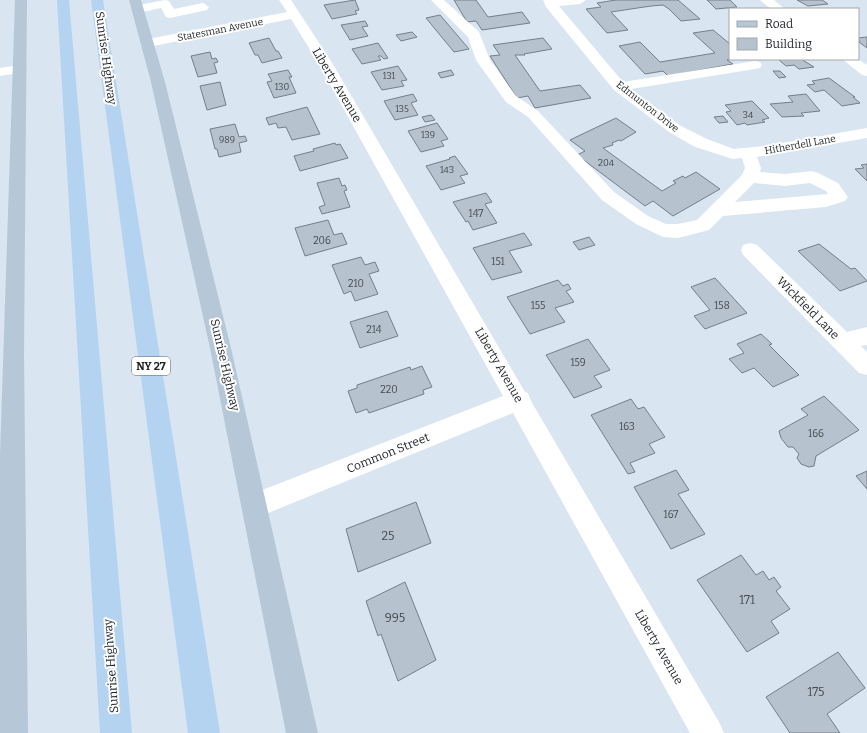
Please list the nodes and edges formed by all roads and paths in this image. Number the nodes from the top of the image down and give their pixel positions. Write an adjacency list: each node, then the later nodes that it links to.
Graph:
1 (21, 0): 15 (main road)
2 (63, 0): 32 (highway, Sunrise Highway)
3 (97, 0): 33 (highway, Sunrise Highway / NY 27)
4 (437, 0): 21 (street)
5 (580, 0): 7 (street)
6 (766, 0): 11 (street)
7 (550, 2): 17 (street, Edmunton Drive)
8 (137, 4): 9 (street); 12 (main road, Sunrise Highway)
9 (203, 8)
10 (289, 8): 12 (street, Statesman Avenue); 27 (street, Liberty Avenue)
11 (778, 8)
12 (148, 43): 29 (main road, Sunrise Highway)
13 (850, 60): 16 (street)
14 (755, 65): 17 (street)
15 (10, 70): 25 (main road)
16 (867, 72)
17 (619, 87): 19 (street, Edmunton Drive)
18 (867, 133): 19 (street, Hitherdell Lane)
19 (740, 153): 20 (street)
20 (750, 177): 21 (street); 21 (street)
21 (717, 210)
22 (750, 250): 24 (street, Wickfield Lane)
23 (867, 336): 24 (street)
24 (842, 342): 26 (street, Wickfield Lane)
25 (7, 355): 28 (main road)
26 (867, 366)
27 (520, 400): 29 (street, Common Street); 35 (street, Liberty Avenue)
28 (6, 437): 30 (main road)
29 (256, 505): 34 (main road, Sunrise Highway)
30 (5, 606): 31 (main road)
31 (12, 733)
32 (116, 733)
33 (204, 733)
34 (302, 733)
35 (708, 733)

